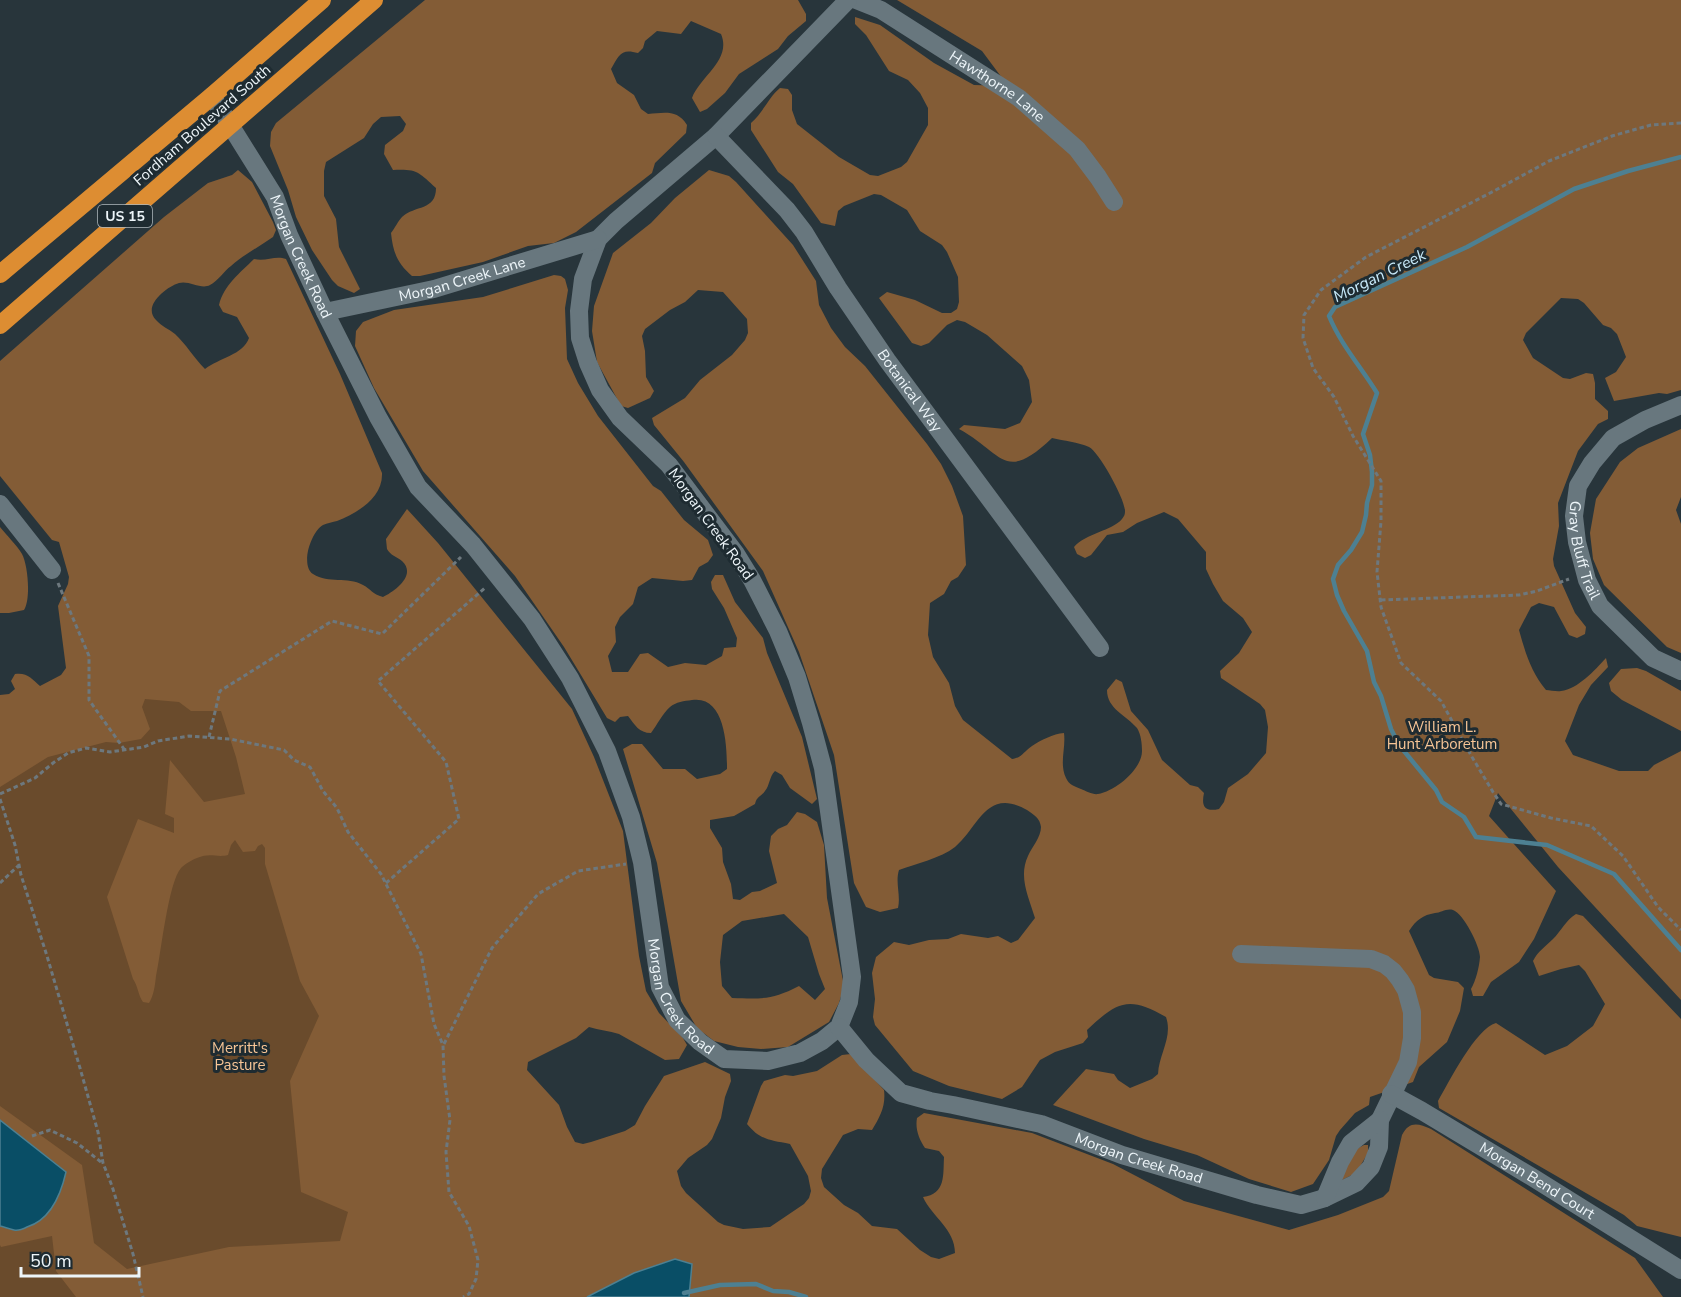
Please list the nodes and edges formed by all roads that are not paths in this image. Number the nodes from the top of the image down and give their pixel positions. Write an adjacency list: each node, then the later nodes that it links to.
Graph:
1 (322, 0): 5 (highway, Fordham Boulevard South / US 15)
2 (374, 0): 6 (highway, Fordham Boulevard South / US 15)
3 (848, 0): 7 (street, Morgan Creek Road)
4 (856, 0): 8 (street, Hawthorne Lane)
5 (212, 96): 6 (street, Morgan Creek Road); 10 (highway, Fordham Boulevard South / US 15)
6 (231, 124): 11 (street, Morgan Creek Road); 12 (highway, Fordham Boulevard South / US 15)
7 (716, 136): 9 (street, Morgan Creek Road); 16 (street, Botanical Way)
8 (1114, 202)
9 (598, 239): 11 (street, Morgan Creek Lane); 19 (street, Morgan Creek Road)
10 (0, 274)
11 (325, 312): 19 (street, Morgan Creek Road)
12 (0, 325)
13 (1681, 405): 17 (street, Gray Bluff Trail)
14 (0, 504): 15 (street)
15 (52, 570)
16 (1100, 648)
17 (1681, 671)
18 (1241, 954): 20 (street, Morgan Creek Road)
19 (838, 1027): 22 (street, Morgan Creek Road)
20 (1391, 1094): 21 (street, Morgan Creek Road); 23 (street, Morgan Bend Court)
21 (1380, 1120): 22 (street, Morgan Creek Road); 22 (street, Morgan Creek Road)
22 (1325, 1198)
23 (1681, 1270)

